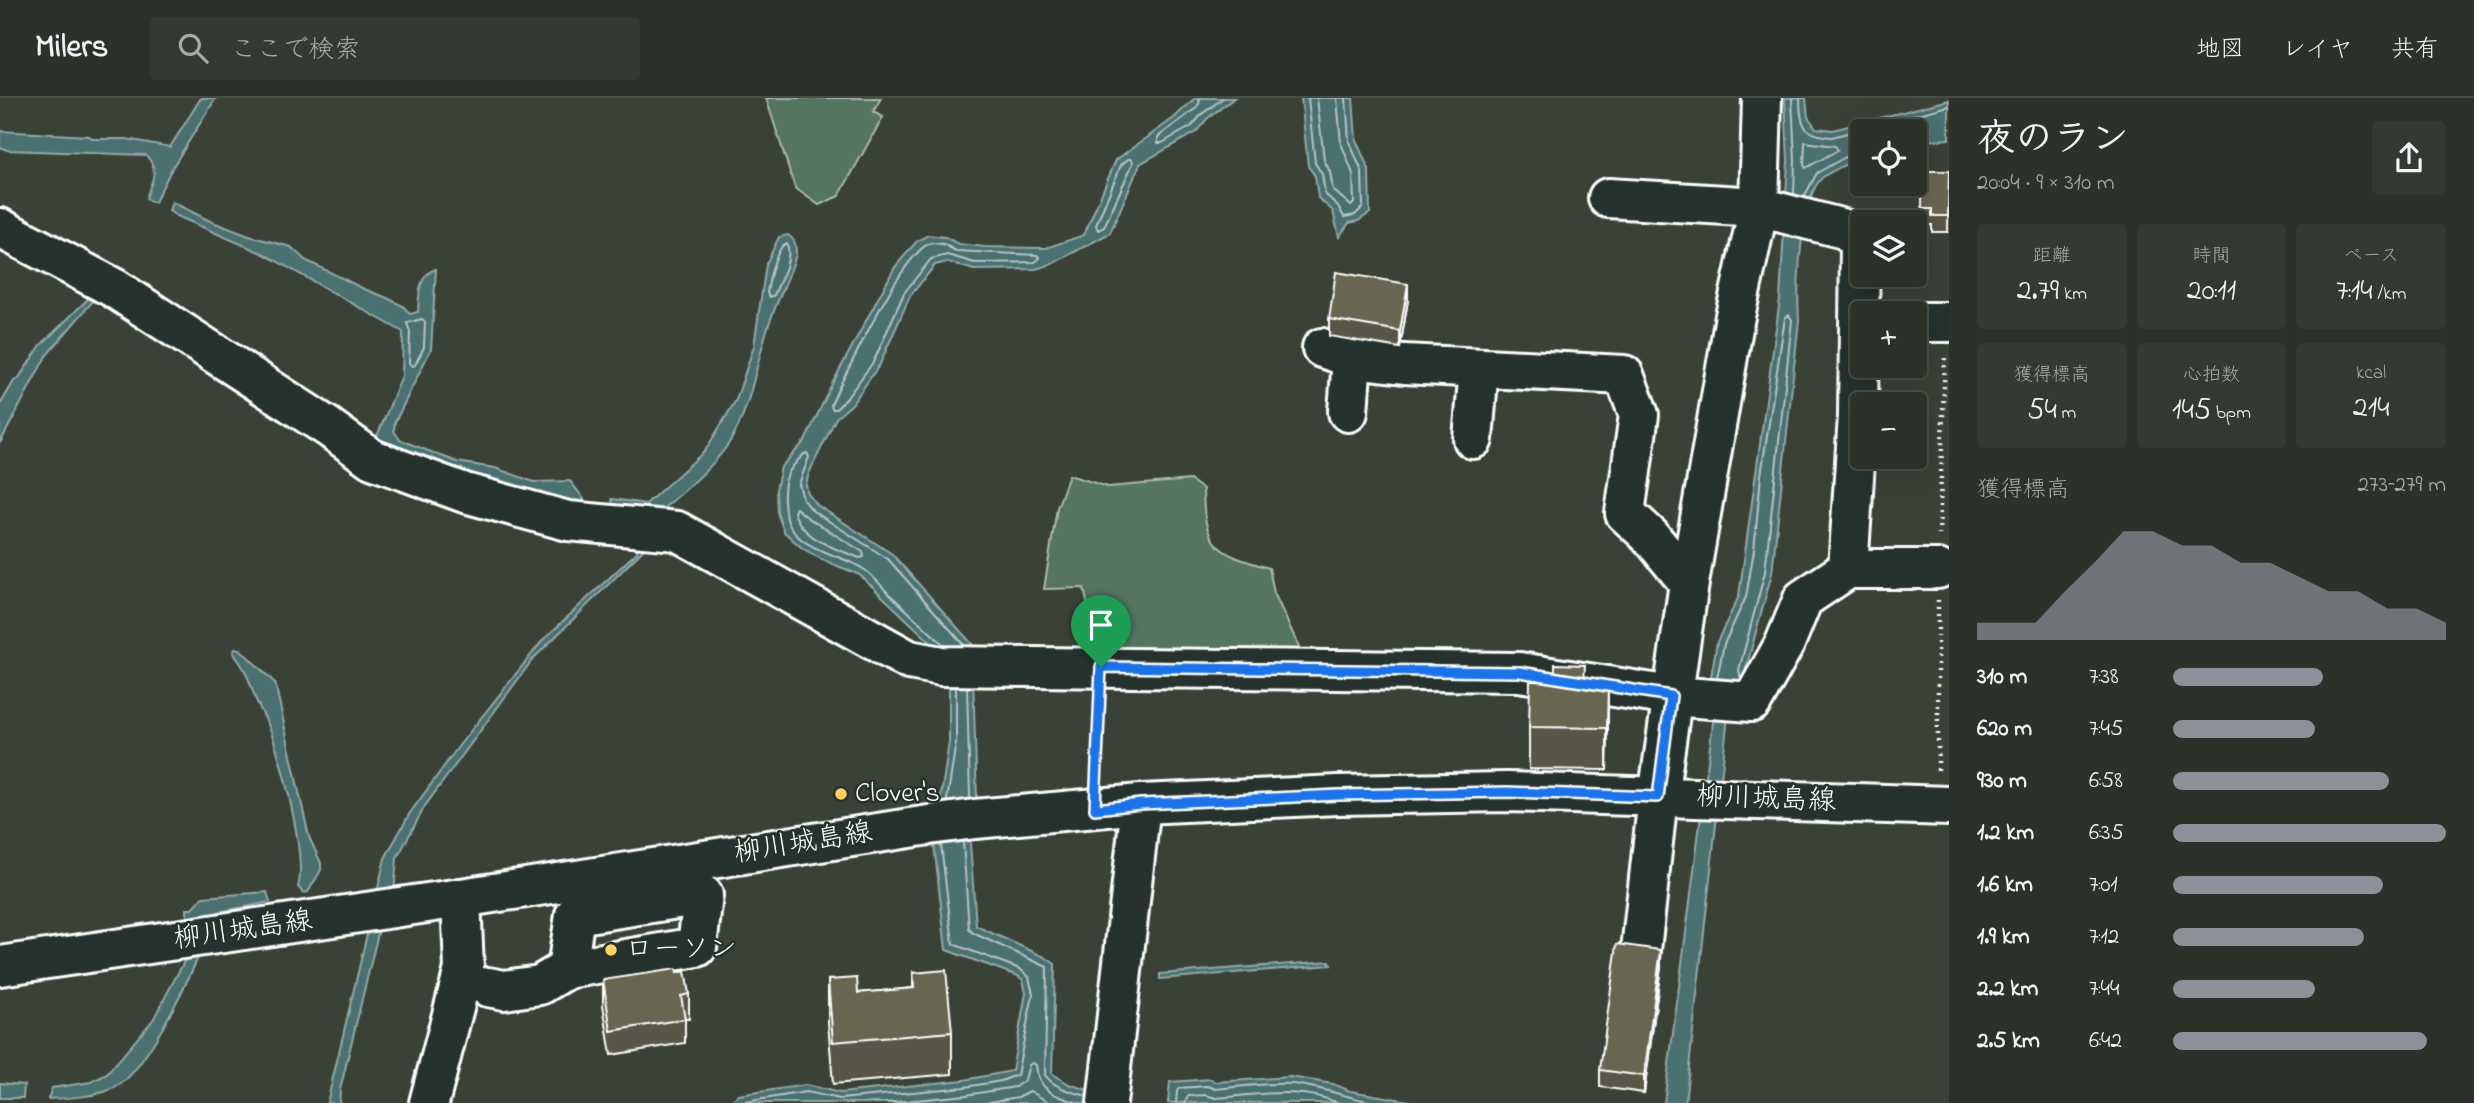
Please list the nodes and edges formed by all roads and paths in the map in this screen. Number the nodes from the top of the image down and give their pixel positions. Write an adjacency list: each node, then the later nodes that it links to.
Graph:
1 (1762, 98): 3 (street)
2 (1608, 198): 3 (street)
3 (1768, 209): 5 (street); 14 (street)
4 (0, 228): 15 (street)
5 (1860, 301)
6 (1927, 322): 7 (street)
7 (1949, 322)
8 (1479, 368): 10 (street); 11 (street); 14 (street)
9 (1859, 378): 12 (street)
10 (1348, 412)
11 (1473, 439)
12 (1848, 569): 13 (street); 16 (street)
13 (1938, 569)
14 (1689, 583): 16 (street)
15 (1101, 667): 16 (street); 20 (path)
16 (1671, 696): 17 (street)
17 (1658, 797): 18 (street, 柳川城島線); 19 (street, 柳川城島線); 24 (street)
18 (1141, 804): 20 (street, 柳川城島線); 28 (street)
19 (1949, 806)
20 (1095, 809): 21 (street, 柳川城島線)
21 (700, 878): 22 (street, 柳川城島線); 26 (street)
22 (574, 897): 23 (street, 柳川城島線); 26 (street)
23 (461, 898): 25 (street, 柳川城島線); 29 (street)
24 (1640, 958)
25 (0, 966)
26 (567, 970): 27 (street)
27 (488, 987)
28 (1108, 1097)
29 (429, 1103)

